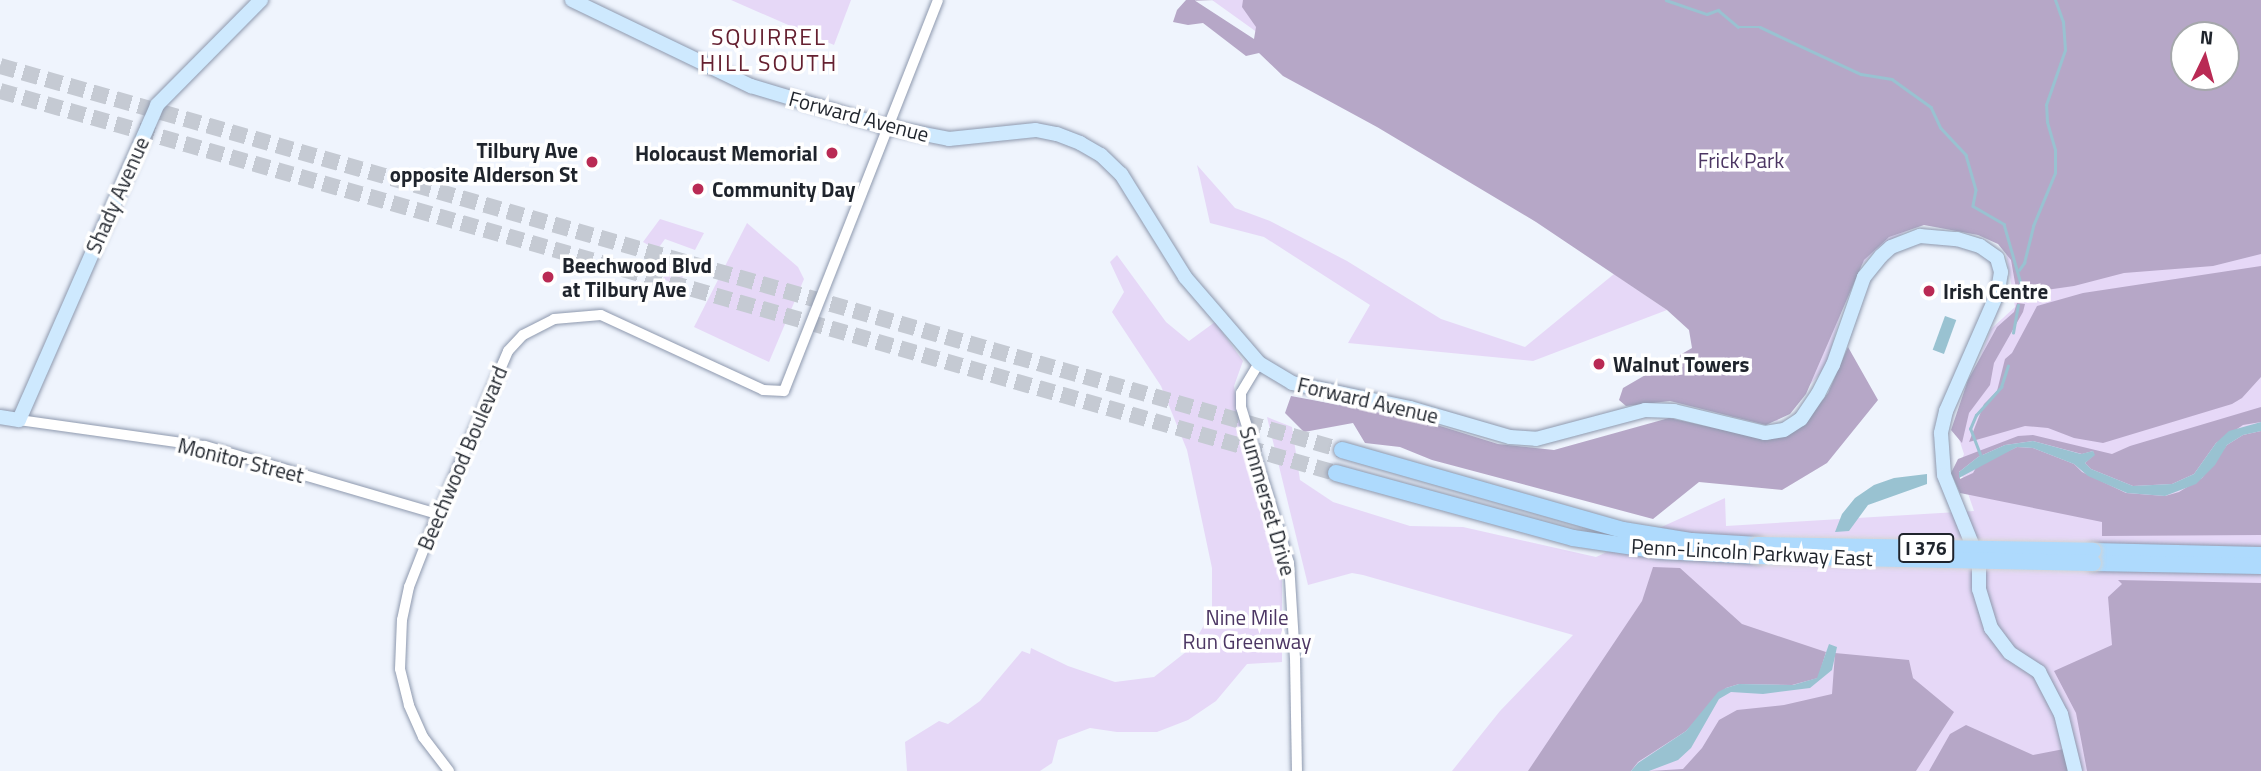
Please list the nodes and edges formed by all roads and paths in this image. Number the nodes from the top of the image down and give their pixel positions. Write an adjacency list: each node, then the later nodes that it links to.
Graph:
1 (261, 0): 7 (main road, Shady Avenue)
2 (572, 0): 4 (main road, Forward Avenue)
3 (939, 0): 4 (street, Beechwood Boulevard)
4 (888, 127): 5 (main road, Forward Avenue); 10 (street, Beechwood Boulevard)
5 (1259, 363): 16 (street, Summerset Drive); 17 (main road, Forward Avenue)
6 (0, 417): 7 (main road, Monitor Street)
7 (19, 420): 10 (street, Monitor Street)
8 (1342, 450): 11 (highway, Penn-Lincoln Parkway East / I 376)
9 (1336, 473): 11 (highway, Penn-Lincoln Parkway East / I 376)
10 (438, 513): 15 (street, Beechwood Boulevard)
11 (1758, 551): 13 (highway, Penn-Lincoln Parkway East / I 376, bridge)
12 (2261, 555): 13 (highway, Penn-Lincoln Parkway East / I 376)
13 (2093, 557): 14 (highway, Penn-Lincoln Parkway East / I 376)
14 (2261, 566)
15 (449, 771)
16 (1297, 771)
17 (2075, 771)

